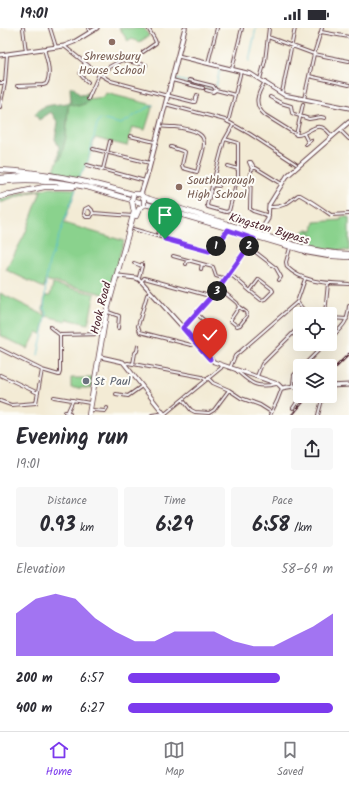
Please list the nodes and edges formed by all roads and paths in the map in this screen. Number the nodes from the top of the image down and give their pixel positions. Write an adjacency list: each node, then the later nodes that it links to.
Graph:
1 (23, 28): 20 (street)
2 (50, 28): 18 (street)
3 (88, 28): 12 (street)
4 (97, 28): 12 (street)
5 (148, 28): 21 (street)
6 (185, 28): 25 (main road)
7 (217, 28): 28 (street)
8 (242, 28): 31 (street)
9 (269, 28): 15 (street)
10 (295, 28): 17 (street)
11 (322, 28): 13 (street)
12 (90, 32): 16 (street)
13 (320, 32): 14 (street); 23 (street)
14 (349, 37)
15 (268, 38): 17 (street); 39 (street)
16 (64, 46): 18 (street); 27 (street)
17 (292, 46): 23 (street); 49 (street)
18 (56, 47): 19 (street)
19 (44, 49): 20 (street); 45 (street)
20 (26, 52): 22 (street)
21 (143, 52)
22 (7, 54): 24 (street); 32 (street)
23 (314, 54): 26 (street); 36 (street)
24 (0, 55)
25 (178, 56): 28 (street); 37 (main road)
26 (349, 61)
27 (85, 63): 34 (street); 40 (street)
28 (208, 63): 31 (street)
29 (146, 65): 35 (street)
30 (0, 69): 32 (street)
31 (232, 69): 33 (street)
32 (5, 70): 43 (street)
33 (241, 71): 39 (street); 50 (street)
34 (99, 74): 35 (street); 54 (street)
35 (103, 76): 51 (street)
36 (309, 76): 44 (street); 55 (street)
37 (172, 80): 46 (street); 51 (main road)
38 (189, 80): 48 (street)
39 (260, 80): 41 (street)
40 (88, 82)
41 (265, 82): 49 (street); 68 (street)
42 (0, 83): 43 (street)
43 (5, 83): 58 (street)
44 (349, 85)
45 (17, 86)
46 (203, 88)
47 (206, 90): 48 (street)
48 (216, 90): 50 (street)
49 (282, 93): 55 (street)
50 (235, 94): 62 (street)
51 (168, 95): 52 (street); 56 (main road)
52 (197, 95)
53 (270, 97): 60 (street)
54 (88, 99)
55 (304, 99): 59 (street)
56 (165, 104): 62 (street); 65 (main road)
57 (303, 104): 60 (street)
58 (0, 107)
59 (349, 108)
60 (300, 117): 61 (street); 68 (street)
61 (325, 118)
62 (228, 122): 64 (street)
63 (349, 122): 66 (street)
64 (233, 124): 71 (street); 80 (street)
65 (160, 126): 74 (main road); 76 (street)
66 (340, 130): 70 (street); 72 (street)
67 (304, 134): 68 (street); 70 (street); 75 (street)
68 (296, 135)
69 (130, 136): 74 (street)
70 (332, 136): 80 (street)
71 (225, 139): 83 (street); 91 (street)
72 (349, 139)
73 (110, 142): 78 (street)
74 (155, 142): 79 (main road)
75 (306, 144)
76 (171, 148)
77 (93, 149): 78 (street)
78 (108, 153): 79 (street); 84 (street)
79 (150, 163): 87 (main road)
80 (297, 165): 90 (street)
81 (87, 166): 84 (street)
82 (228, 166): 83 (street)
83 (238, 168): 91 (street)
84 (103, 169): 87 (street)
85 (0, 170): 94 (highway)
86 (0, 178): 100 (highway)
87 (145, 181): 94 (main road)
88 (0, 182): 89 (highway)
89 (63, 183): 93 (highway); 100 (highway)
90 (282, 184): 98 (street); 103 (street)
91 (212, 185): 92 (street)
92 (219, 186)
93 (7, 195): 95 (highway); 96 (highway)
94 (139, 196): 96 (highway, bridge); 97 (highway, Hook Road, bridge); 106 (highway)
95 (0, 198)
96 (132, 204): 97 (highway); 102 (highway)
97 (142, 206): 104 (highway); 107 (highway, Hook Road)
98 (269, 207): 101 (street); 103 (street)
99 (93, 213): 99 (street); 102 (street)
100 (187, 214): 106 (highway, Kingston Bypass); 109 (highway, Kingston Bypass)
101 (349, 214)
102 (132, 216): 107 (highway); 112 (street)
103 (268, 216): 110 (street)
104 (205, 223): 108 (street); 109 (highway)
105 (161, 224): 111 (street)
106 (233, 225): 110 (highway, Kingston Bypass)
107 (132, 228): 111 (street); 112 (highway, Hook Road); 125 (highway, Hook Road)
108 (228, 230): 111 (street); 113 (street)
109 (242, 232): 118 (highway, Kingston Bypass)
110 (259, 233): 116 (highway, Kingston Bypass)
111 (158, 235)
112 (128, 236): 154 (highway, Hook Road)
113 (254, 239): 114 (street); 115 (street)
114 (249, 247): 124 (street); 131 (street)
115 (290, 248): 118 (street); 128 (street)
116 (349, 254)
117 (174, 257): 119 (street)
118 (349, 258)
119 (187, 260): 121 (street); 122 (street)
120 (134, 263): 127 (street)
121 (186, 264)
122 (202, 264): 123 (street); 129 (street)
123 (201, 269)
124 (230, 274): 129 (street); 136 (street)
125 (119, 276): 127 (street); 144 (highway, Hook Road)
126 (257, 276): 130 (street)
127 (139, 278): 132 (street)
128 (305, 278): 133 (street); 139 (street)
129 (226, 279): 135 (street)
130 (259, 279): 136 (street); 136 (street)
131 (279, 280)
132 (142, 282): 137 (street); 138 (street)
133 (328, 283): 134 (street); 143 (street)
134 (349, 284)
135 (219, 288): 138 (street); 141 (street)
136 (250, 291)
137 (150, 292): 150 (street); 156 (street)
138 (211, 297): 145 (street)
139 (297, 302): 142 (street); 165 (street)
140 (349, 306): 147 (street)
141 (239, 307): 141 (street)
142 (301, 307)
143 (326, 307)
144 (108, 312): 149 (street); 154 (highway, Hook Road)
145 (197, 314): 150 (street); 155 (street)
146 (337, 318): 147 (street)
147 (347, 319): 151 (street)
148 (50, 327): 153 (street)
149 (118, 328)
150 (183, 328): 156 (street)
151 (337, 332)
152 (293, 333): 169 (street)
153 (60, 334): 154 (street); 167 (street)
154 (103, 334): 160 (highway, Hook Road); 184 (highway, Hook Road)
155 (221, 336)
156 (196, 344): 164 (street)
157 (138, 346): 163 (street)
158 (0, 349): 167 (street)
159 (318, 351): 161 (street)
160 (101, 357): 162 (street); 190 (highway, Hook Road)
161 (310, 359)
162 (125, 364): 163 (street); 174 (street)
163 (133, 364): 170 (street)
164 (222, 366): 165 (street); 170 (street)
165 (230, 368): 166 (street)
166 (235, 369): 169 (street); 171 (street)
167 (42, 370): 178 (street)
168 (0, 375): 178 (street)
169 (257, 377): 171 (street)
170 (207, 379): 177 (street); 182 (street)
171 (276, 383): 176 (street)
172 (293, 385): 176 (street)
173 (349, 385): 175 (street)
174 (142, 386): 179 (street); 191 (street)
175 (337, 386)
176 (282, 387): 192 (street)
177 (229, 390): 182 (street); 192 (street)
178 (38, 393): 183 (street)
179 (116, 394)
180 (54, 397): 181 (street)
181 (73, 400): 184 (street); 189 (street)
182 (183, 400): 191 (street)
183 (0, 401)
184 (91, 403): 190 (highway, Hook Road)
185 (296, 403): 188 (street)
186 (321, 403): 194 (street)
187 (107, 408): 190 (street)
188 (293, 408)
189 (68, 413)
190 (91, 413)
191 (165, 414): 193 (street)
192 (270, 414)
193 (152, 415)
194 (318, 415)

